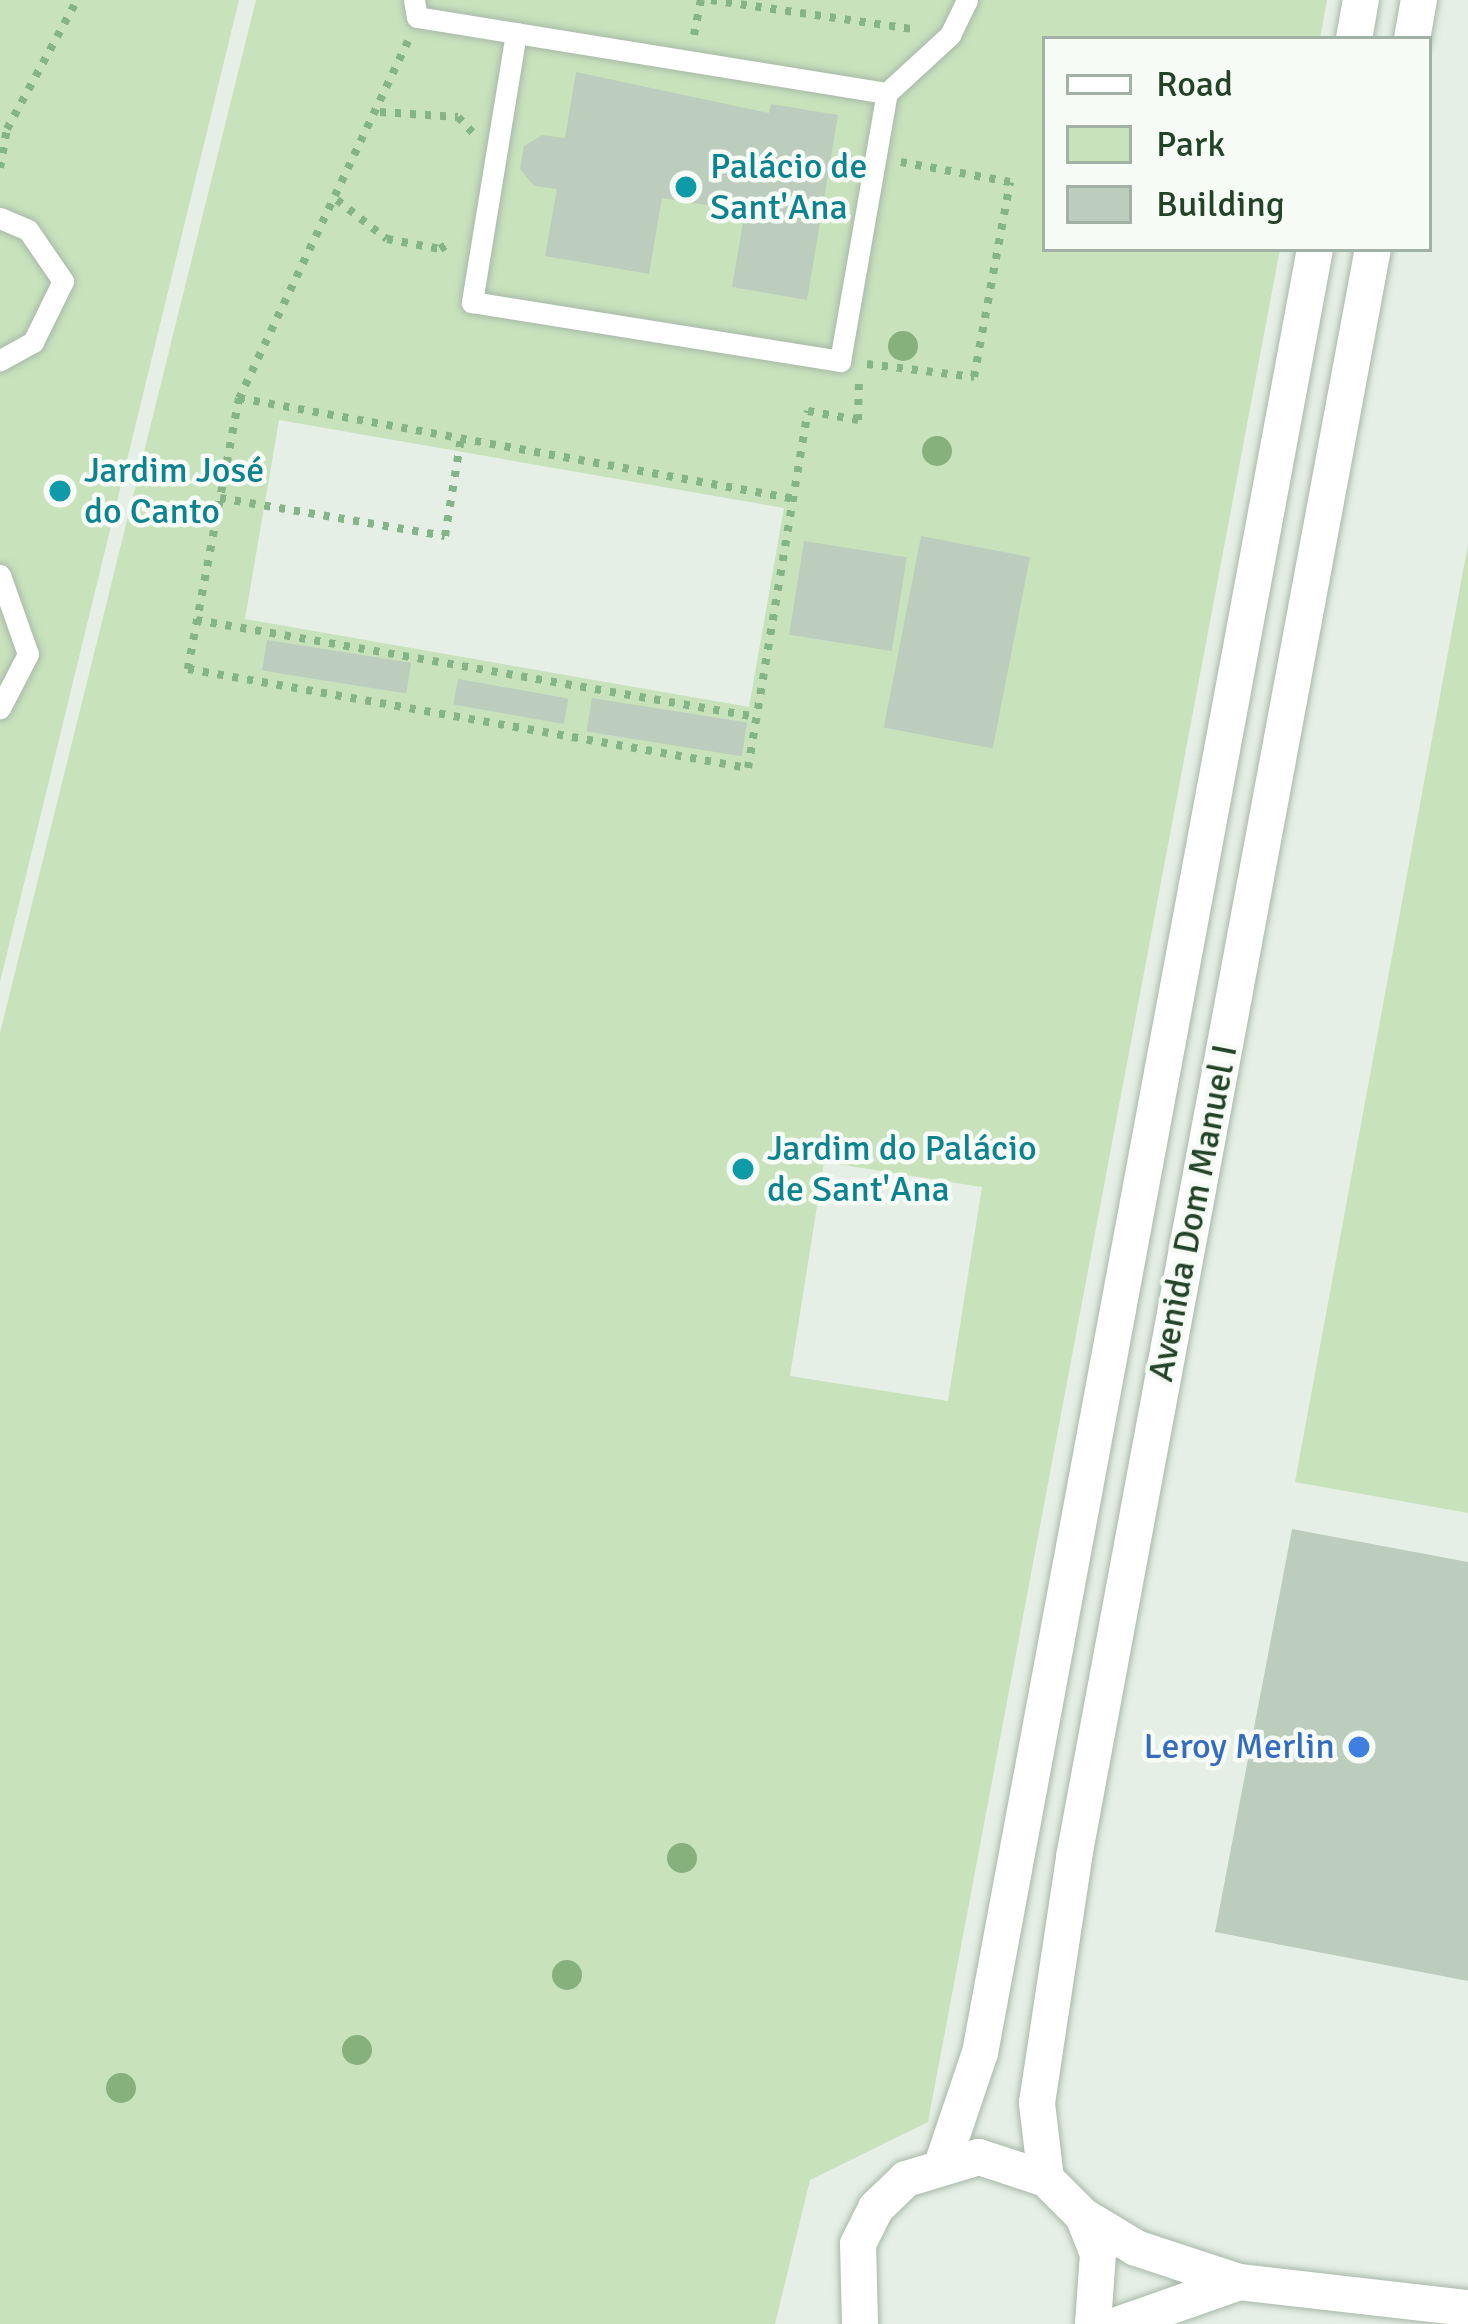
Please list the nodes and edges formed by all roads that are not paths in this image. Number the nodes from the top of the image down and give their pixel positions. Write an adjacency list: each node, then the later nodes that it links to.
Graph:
1 (967, 0): 8 (lane)
2 (1361, 0): 6 (main road)
3 (1419, 0): 7 (main road)
4 (416, 8): 5 (lane)
5 (516, 33): 8 (lane); 8 (lane)
6 (1355, 36)
7 (1413, 36)
8 (887, 93)
9 (0, 218): 12 (lane)
10 (1314, 252): 15 (main road, Avenida Dom Manuel I)
11 (1372, 252): 16 (main road, Avenida Dom Manuel I)
12 (0, 360)
13 (0, 575): 14 (lane)
14 (0, 708)
15 (943, 2162): 16 (main road); 20 (main road)
16 (1046, 2179): 17 (main road)
17 (1083, 2216): 18 (main road); 21 (main road)
18 (1238, 2282): 19 (main road); 22 (main road)
19 (1463, 2303)
20 (860, 2324)
21 (1093, 2324)
22 (1120, 2324)

